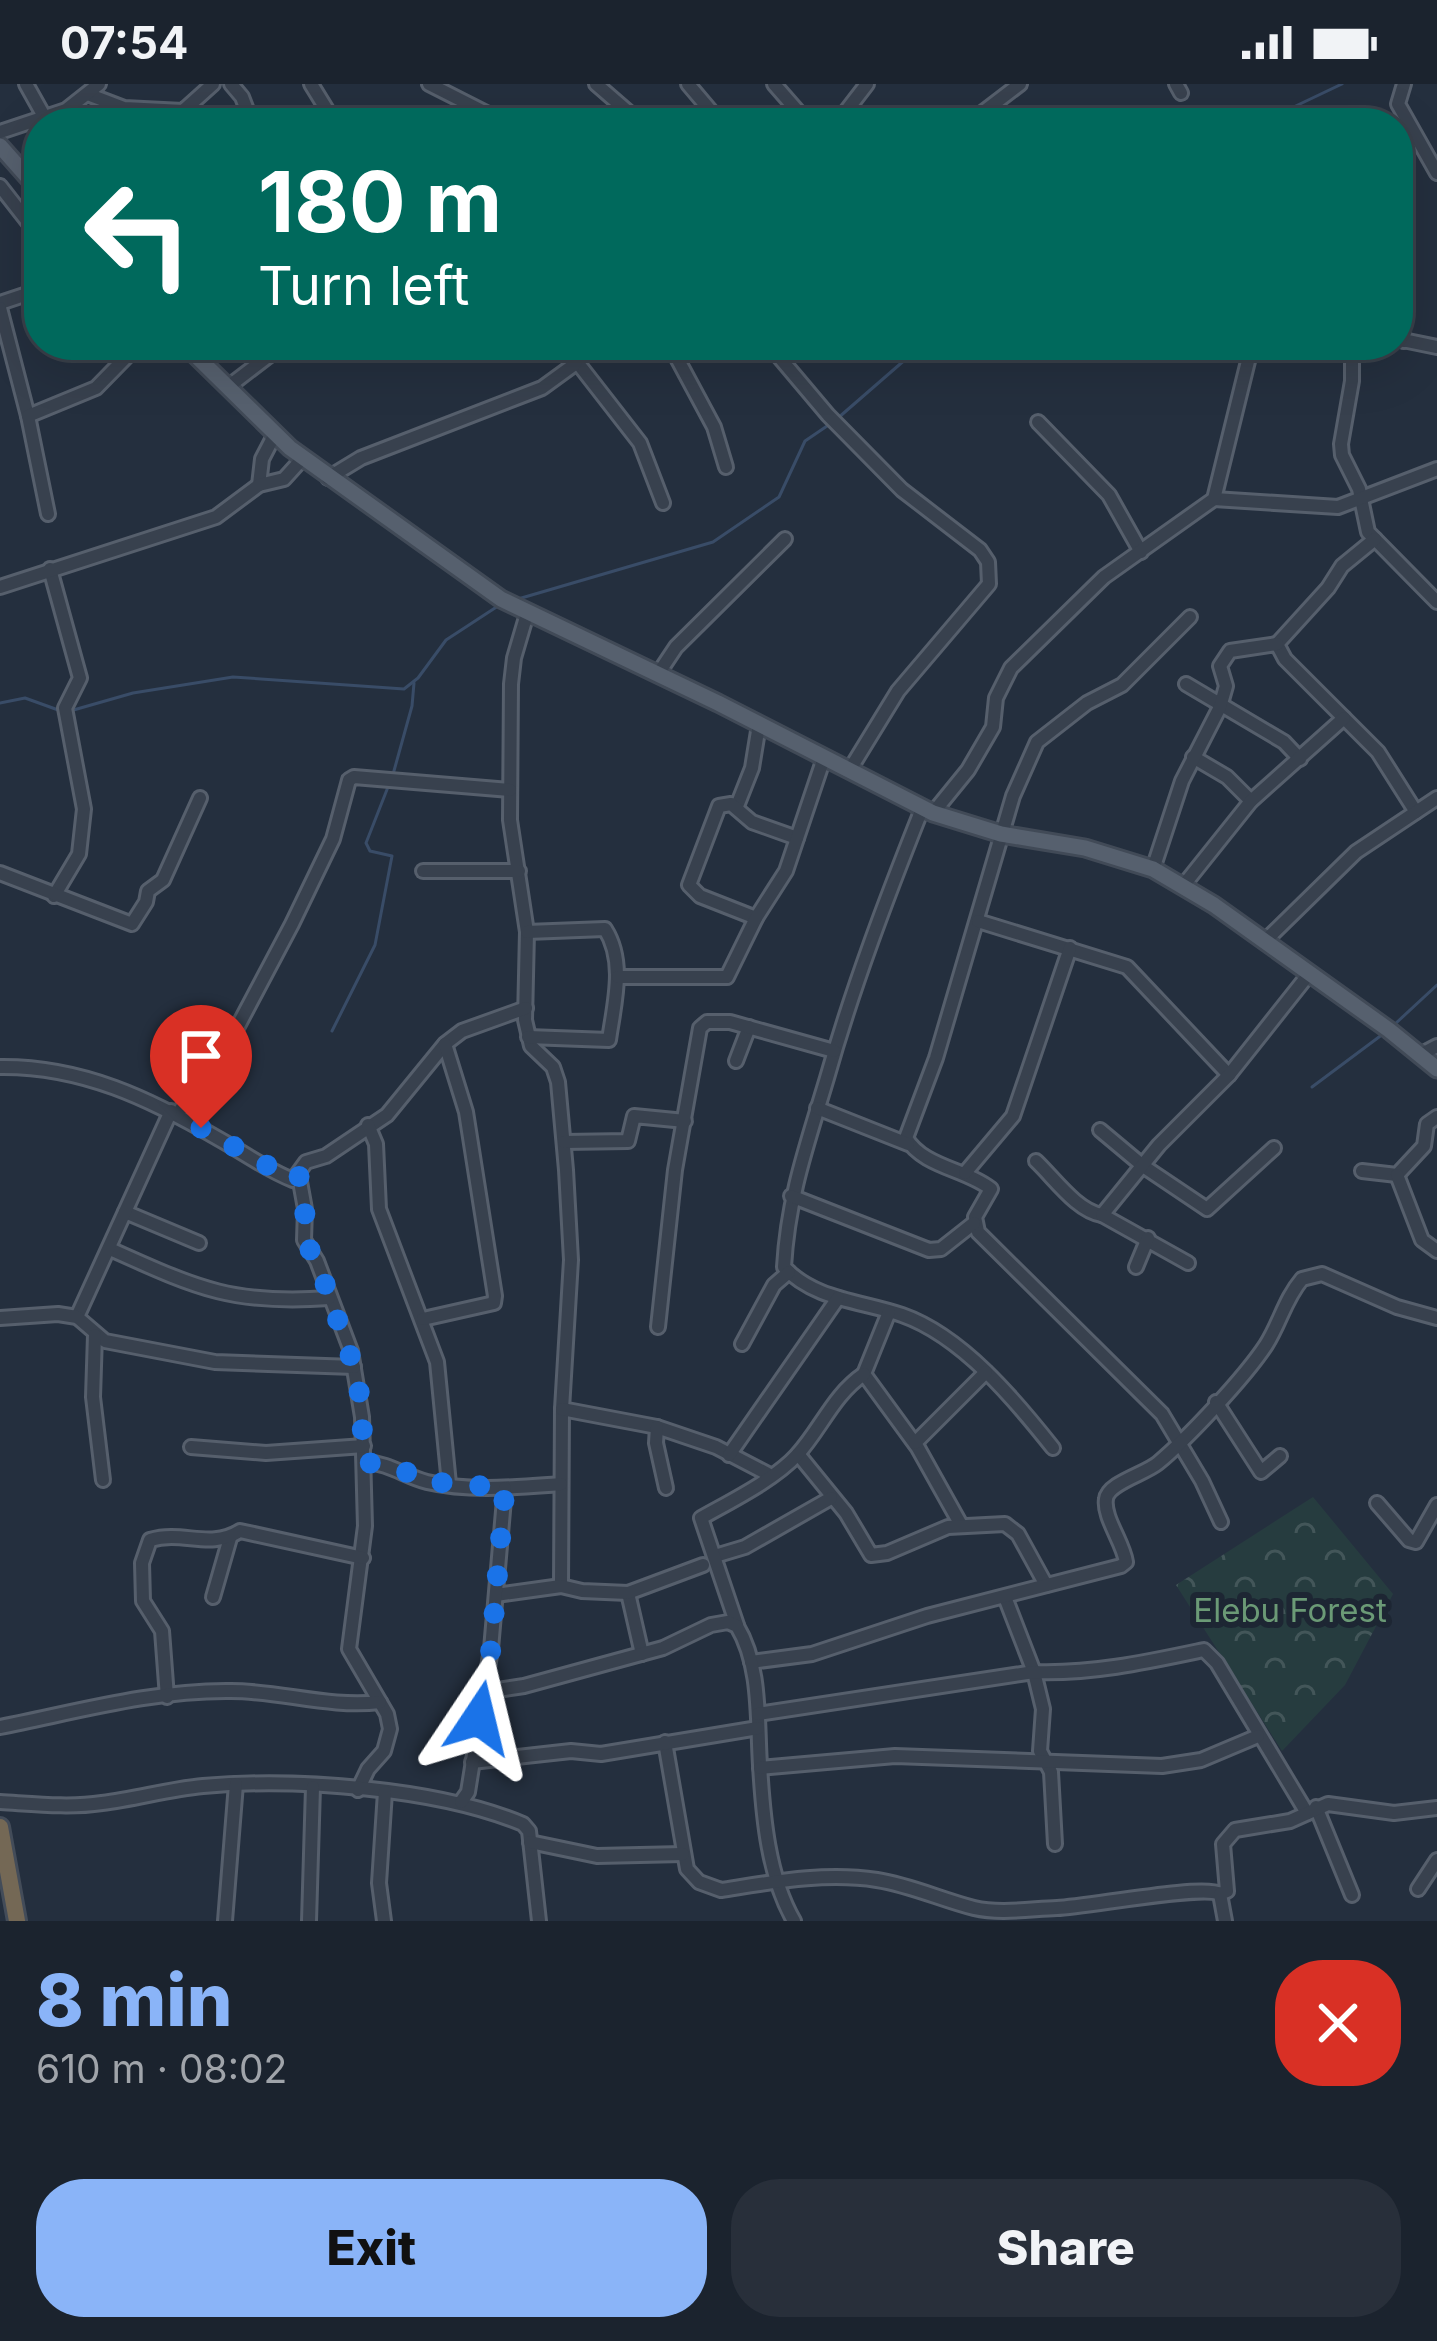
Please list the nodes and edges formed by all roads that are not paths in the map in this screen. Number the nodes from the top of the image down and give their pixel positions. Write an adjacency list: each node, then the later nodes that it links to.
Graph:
1 (213, 84): 11 (street)
2 (429, 84): 12 (street)
3 (596, 84): 13 (street)
4 (688, 84): 14 (street)
5 (774, 84): 15 (street)
6 (867, 84): 16 (street)
7 (1020, 84): 17 (street)
8 (94, 89): 9 (street); 10 (street)
9 (62, 108)
10 (122, 108)
11 (187, 108)
12 (476, 108)
13 (623, 108)
14 (709, 108)
15 (795, 108)
16 (849, 108)
17 (989, 108)
18 (1413, 131): 21 (street)
19 (0, 146): 20 (main road)
20 (24, 173)
21 (1437, 173)
22 (0, 186): 23 (street)
23 (24, 209)
24 (0, 305): 34 (street)
25 (123, 360): 34 (street)
26 (200, 360): 33 (main road)
27 (263, 360): 33 (street)
28 (678, 360): 38 (street)
29 (782, 360): 63 (street)
30 (1248, 360): 42 (street)
31 (1352, 360): 43 (street)
32 (577, 362): 40 (street); 44 (street)
33 (228, 388): 36 (main road)
34 (28, 416): 45 (street)
35 (1038, 422): 48 (street)
36 (275, 434): 37 (main road); 41 (street)
37 (303, 458): 40 (main road); 41 (street)
38 (726, 467)
39 (1437, 470): 43 (street)
40 (328, 478): 52 (main road)
41 (259, 485): 49 (street)
42 (1214, 499): 43 (street); 48 (street)
43 (1361, 499): 47 (street)
44 (663, 502)
45 (48, 514)
46 (785, 539): 55 (street)
47 (1376, 539): 51 (street); 54 (street)
48 (1141, 552): 69 (street)
49 (50, 569): 50 (street); 78 (street)
50 (0, 586)
51 (1437, 602)
52 (527, 614): 55 (main road); 64 (street)
53 (1190, 617): 71 (street)
54 (1277, 644): 57 (street); 58 (street)
55 (658, 674): 59 (main road)
56 (1186, 684): 57 (street)
57 (1220, 707): 60 (street); 62 (street)
58 (1344, 718): 62 (street); 70 (street)
59 (758, 725): 61 (main road); 68 (street)
60 (1192, 757): 67 (street); 73 (street)
61 (824, 758): 63 (main road); 72 (street)
62 (1300, 759): 67 (street)
63 (849, 771): 69 (main road)
64 (510, 790): 75 (street); 98 (street)
65 (200, 798): 78 (street)
66 (1437, 798): 70 (street)
67 (1251, 801): 77 (street)
68 (736, 806): 72 (street); 79 (street)
69 (928, 811): 71 (main road); 91 (street)
70 (1416, 812): 82 (street)
71 (1001, 834): 73 (main road); 80 (street)
72 (796, 838): 79 (street)
73 (1154, 869): 77 (main road)
74 (423, 871): 75 (street)
75 (519, 871): 81 (street)
76 (0, 873): 78 (street)
77 (1183, 886): 82 (main road)
78 (54, 896)
79 (756, 918): 85 (street)
80 (978, 921): 83 (street); 104 (street)
81 (527, 932): 85 (street); 86 (street)
82 (1264, 942): 84 (main road)
83 (1070, 948): 96 (street); 109 (street)
84 (1309, 974): 92 (main road); 96 (street)
85 (617, 977): 88 (street)
86 (526, 1008): 88 (street); 89 (street)
87 (748, 1027): 91 (street); 93 (street); 100 (street)
88 (528, 1037): 103 (street)
89 (445, 1043): 101 (street); 129 (street)
90 (1437, 1046): 92 (street)
91 (834, 1052): 97 (street)
92 (1420, 1055): 95 (main road)
93 (736, 1061)
94 (0, 1067): 98 (street)
95 (1437, 1069)
96 (1229, 1075): 107 (street)
97 (817, 1108): 104 (street); 112 (street)
98 (174, 1113): 111 (street); 113 (street)
99 (1437, 1117): 110 (street)
100 (685, 1120): 103 (street); 130 (street)
101 (368, 1125): 111 (street); 129 (street)
102 (1100, 1130): 107 (street)
103 (564, 1142): 137 (street)
104 (908, 1144): 109 (street)
105 (1274, 1148): 107 (street)
106 (1036, 1161): 114 (street)
107 (1143, 1166): 114 (street)
108 (1362, 1171): 110 (street)
109 (965, 1173): 115 (street)
110 (1397, 1175): 119 (street)
111 (299, 1176): 123 (street)
112 (791, 1196): 115 (street); 122 (street)
113 (125, 1212): 117 (street); 118 (street)
114 (1102, 1215): 116 (street)
115 (974, 1223): 139 (street)
116 (1148, 1238): 120 (street); 121 (street)
117 (199, 1243)
118 (110, 1249): 123 (street); 126 (street)
119 (1437, 1251)
120 (1188, 1263)
121 (1136, 1268)
122 (788, 1272): 124 (street); 132 (street)
123 (329, 1298): 133 (street)
124 (838, 1298): 125 (street); 145 (street)
125 (889, 1312): 134 (street); 135 (street)
126 (77, 1317): 127 (street); 131 (street)
127 (0, 1318)
128 (1437, 1318): 136 (street)
129 (423, 1319): 150 (street)
130 (658, 1327)
131 (95, 1335): 133 (street); 149 (street)
132 (742, 1344)
133 (354, 1367): 141 (street)
134 (986, 1372): 140 (street); 143 (street)
135 (864, 1374): 140 (street); 144 (street)
136 (1216, 1402): 139 (street); 146 (street)
137 (562, 1409): 138 (street); 151 (street)
138 (657, 1427): 145 (street); 153 (street)
139 (1180, 1442): 157 (street); 163 (street)
140 (915, 1443): 158 (street)
141 (364, 1446): 142 (street); 147 (street)
142 (191, 1447)
143 (1053, 1448)
144 (798, 1454): 148 (street); 154 (street)
145 (729, 1455): 148 (street)
146 (1280, 1456)
147 (365, 1462): 150 (street); 161 (street)
148 (768, 1474): 160 (street)
149 (103, 1480)
150 (449, 1484): 152 (street)
151 (561, 1484): 152 (street); 164 (street)
152 (505, 1488): 166 (street)
153 (666, 1488)
154 (831, 1498): 158 (street); 160 (street)
155 (1377, 1503): 156 (street)
156 (1437, 1505)
157 (1222, 1522)
158 (962, 1525): 163 (street)
159 (230, 1538): 161 (street); 167 (street); 174 (street)
160 (715, 1556): 169 (street)
161 (363, 1558): 175 (street)
162 (703, 1565): 165 (street)
163 (1046, 1585): 168 (street)
164 (561, 1586): 165 (street); 166 (street)
165 (628, 1593): 170 (street)
166 (496, 1594): 173 (street)
167 (213, 1597)
168 (1005, 1597): 171 (street); 172 (street)
169 (737, 1626): 170 (street); 171 (street)
170 (642, 1654): 173 (street)
171 (752, 1662): 176 (street)
172 (1034, 1672): 176 (street); 178 (street); 181 (street)
173 (484, 1691): 180 (street)
174 (167, 1697): 175 (street); 177 (street)
175 (380, 1702): 185 (street)
176 (758, 1721): 179 (street); 182 (street)
177 (0, 1726)
178 (1258, 1736): 181 (street); 190 (street)
179 (665, 1742): 180 (street); 194 (street)
180 (472, 1762): 188 (street)
181 (1046, 1763): 182 (street); 193 (street)
182 (760, 1768): 196 (street)
183 (236, 1784): 184 (street); 187 (street); 201 (street)
184 (313, 1787): 185 (street); 202 (street)
185 (358, 1790): 186 (street)
186 (385, 1792): 188 (street); 203 (street)
187 (0, 1802)
188 (461, 1802): 192 (street)
189 (1437, 1808): 190 (street)
190 (1311, 1810): 198 (street); 199 (street)
191 (0, 1827): 200 (highway)
192 (530, 1842): 194 (street); 204 (street)
193 (1055, 1844)
194 (683, 1854): 196 (street)
195 (1437, 1859): 197 (street)
196 (777, 1881): 198 (street); 205 (street)
197 (1418, 1889)
198 (1220, 1894): 206 (street)
199 (1352, 1895)
200 (17, 1921)
201 (225, 1921)
202 (309, 1921)
203 (384, 1921)
204 (538, 1921)
205 (794, 1921)
206 (1225, 1921)

